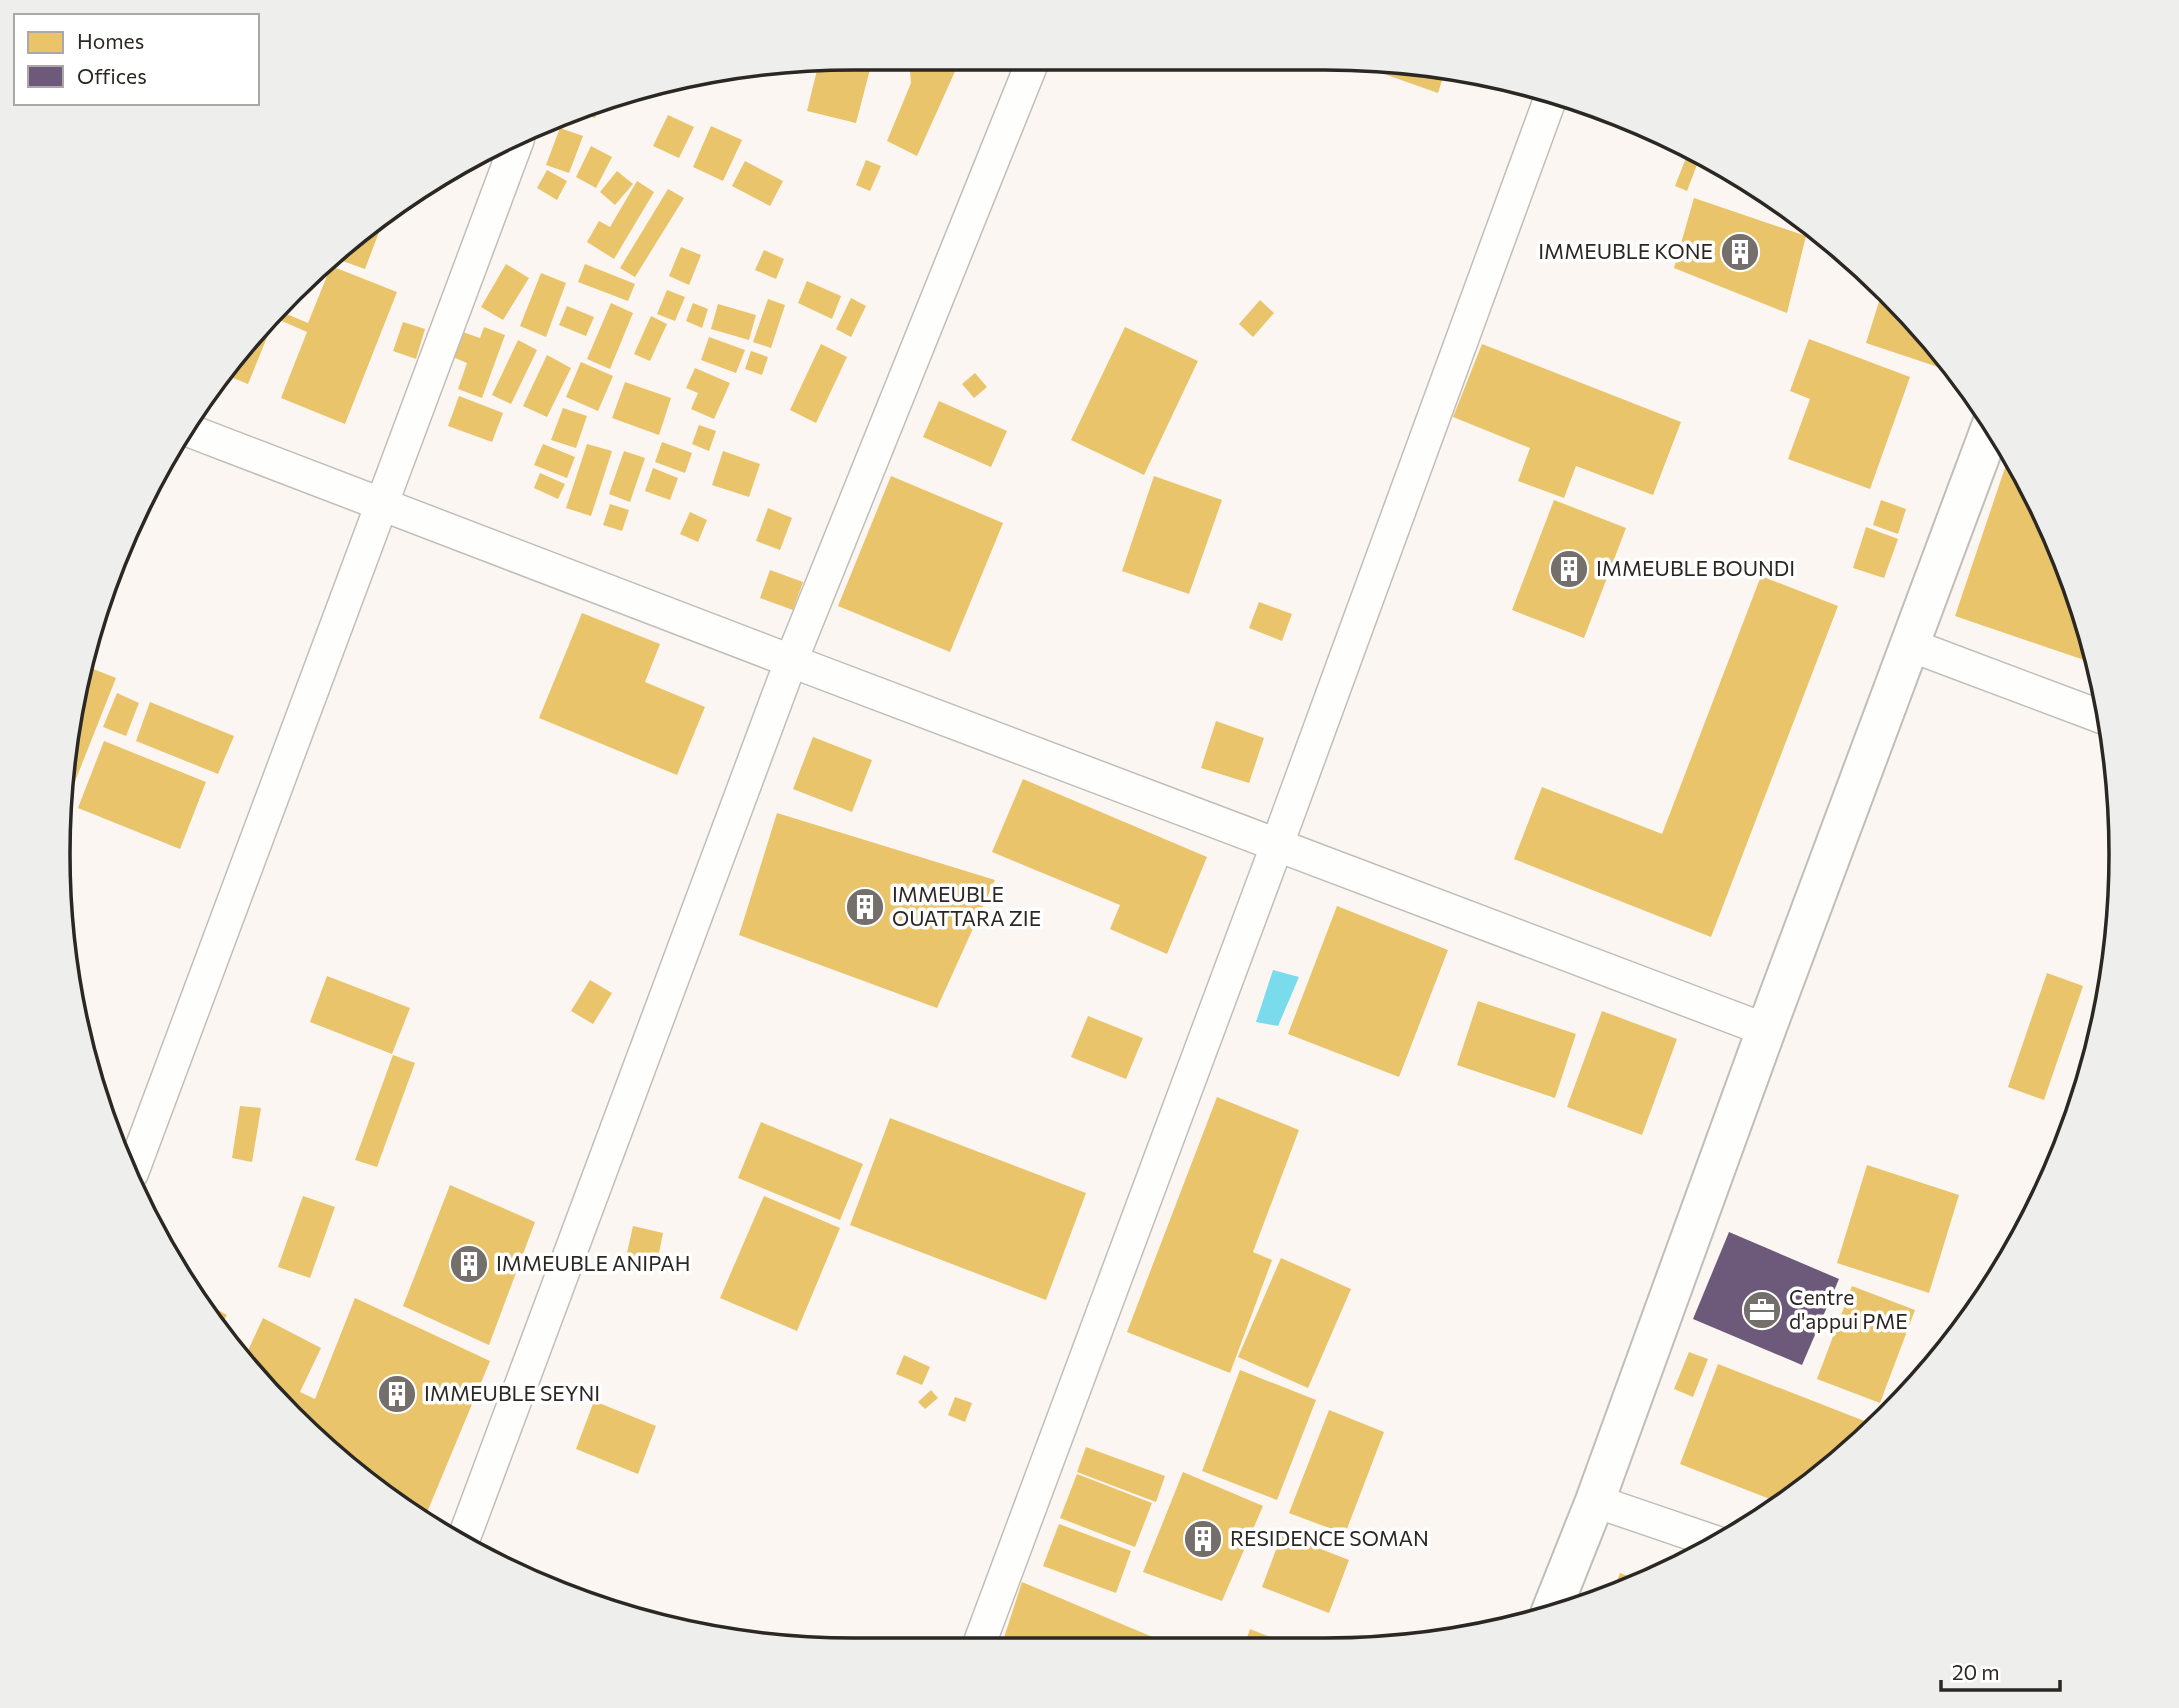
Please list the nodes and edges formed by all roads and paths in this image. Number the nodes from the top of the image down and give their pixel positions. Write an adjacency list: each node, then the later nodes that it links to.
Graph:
1 (1029, 70): 8 (street)
2 (1549, 103): 10 (street)
3 (516, 147): 6 (street)
4 (193, 432): 6 (street)
5 (1988, 435): 7 (street)
6 (382, 506): 8 (street); 12 (street)
7 (1910, 645): 9 (street); 11 (street)
8 (790, 661): 10 (street); 14 (street)
9 (2096, 715)
10 (1277, 845): 11 (street); 17 (street)
11 (1766, 1030): 13 (street)
12 (135, 1165)
13 (1595, 1501): 15 (street); 16 (street)
14 (465, 1535)
15 (1706, 1539)
16 (1554, 1603)
17 (981, 1638)

